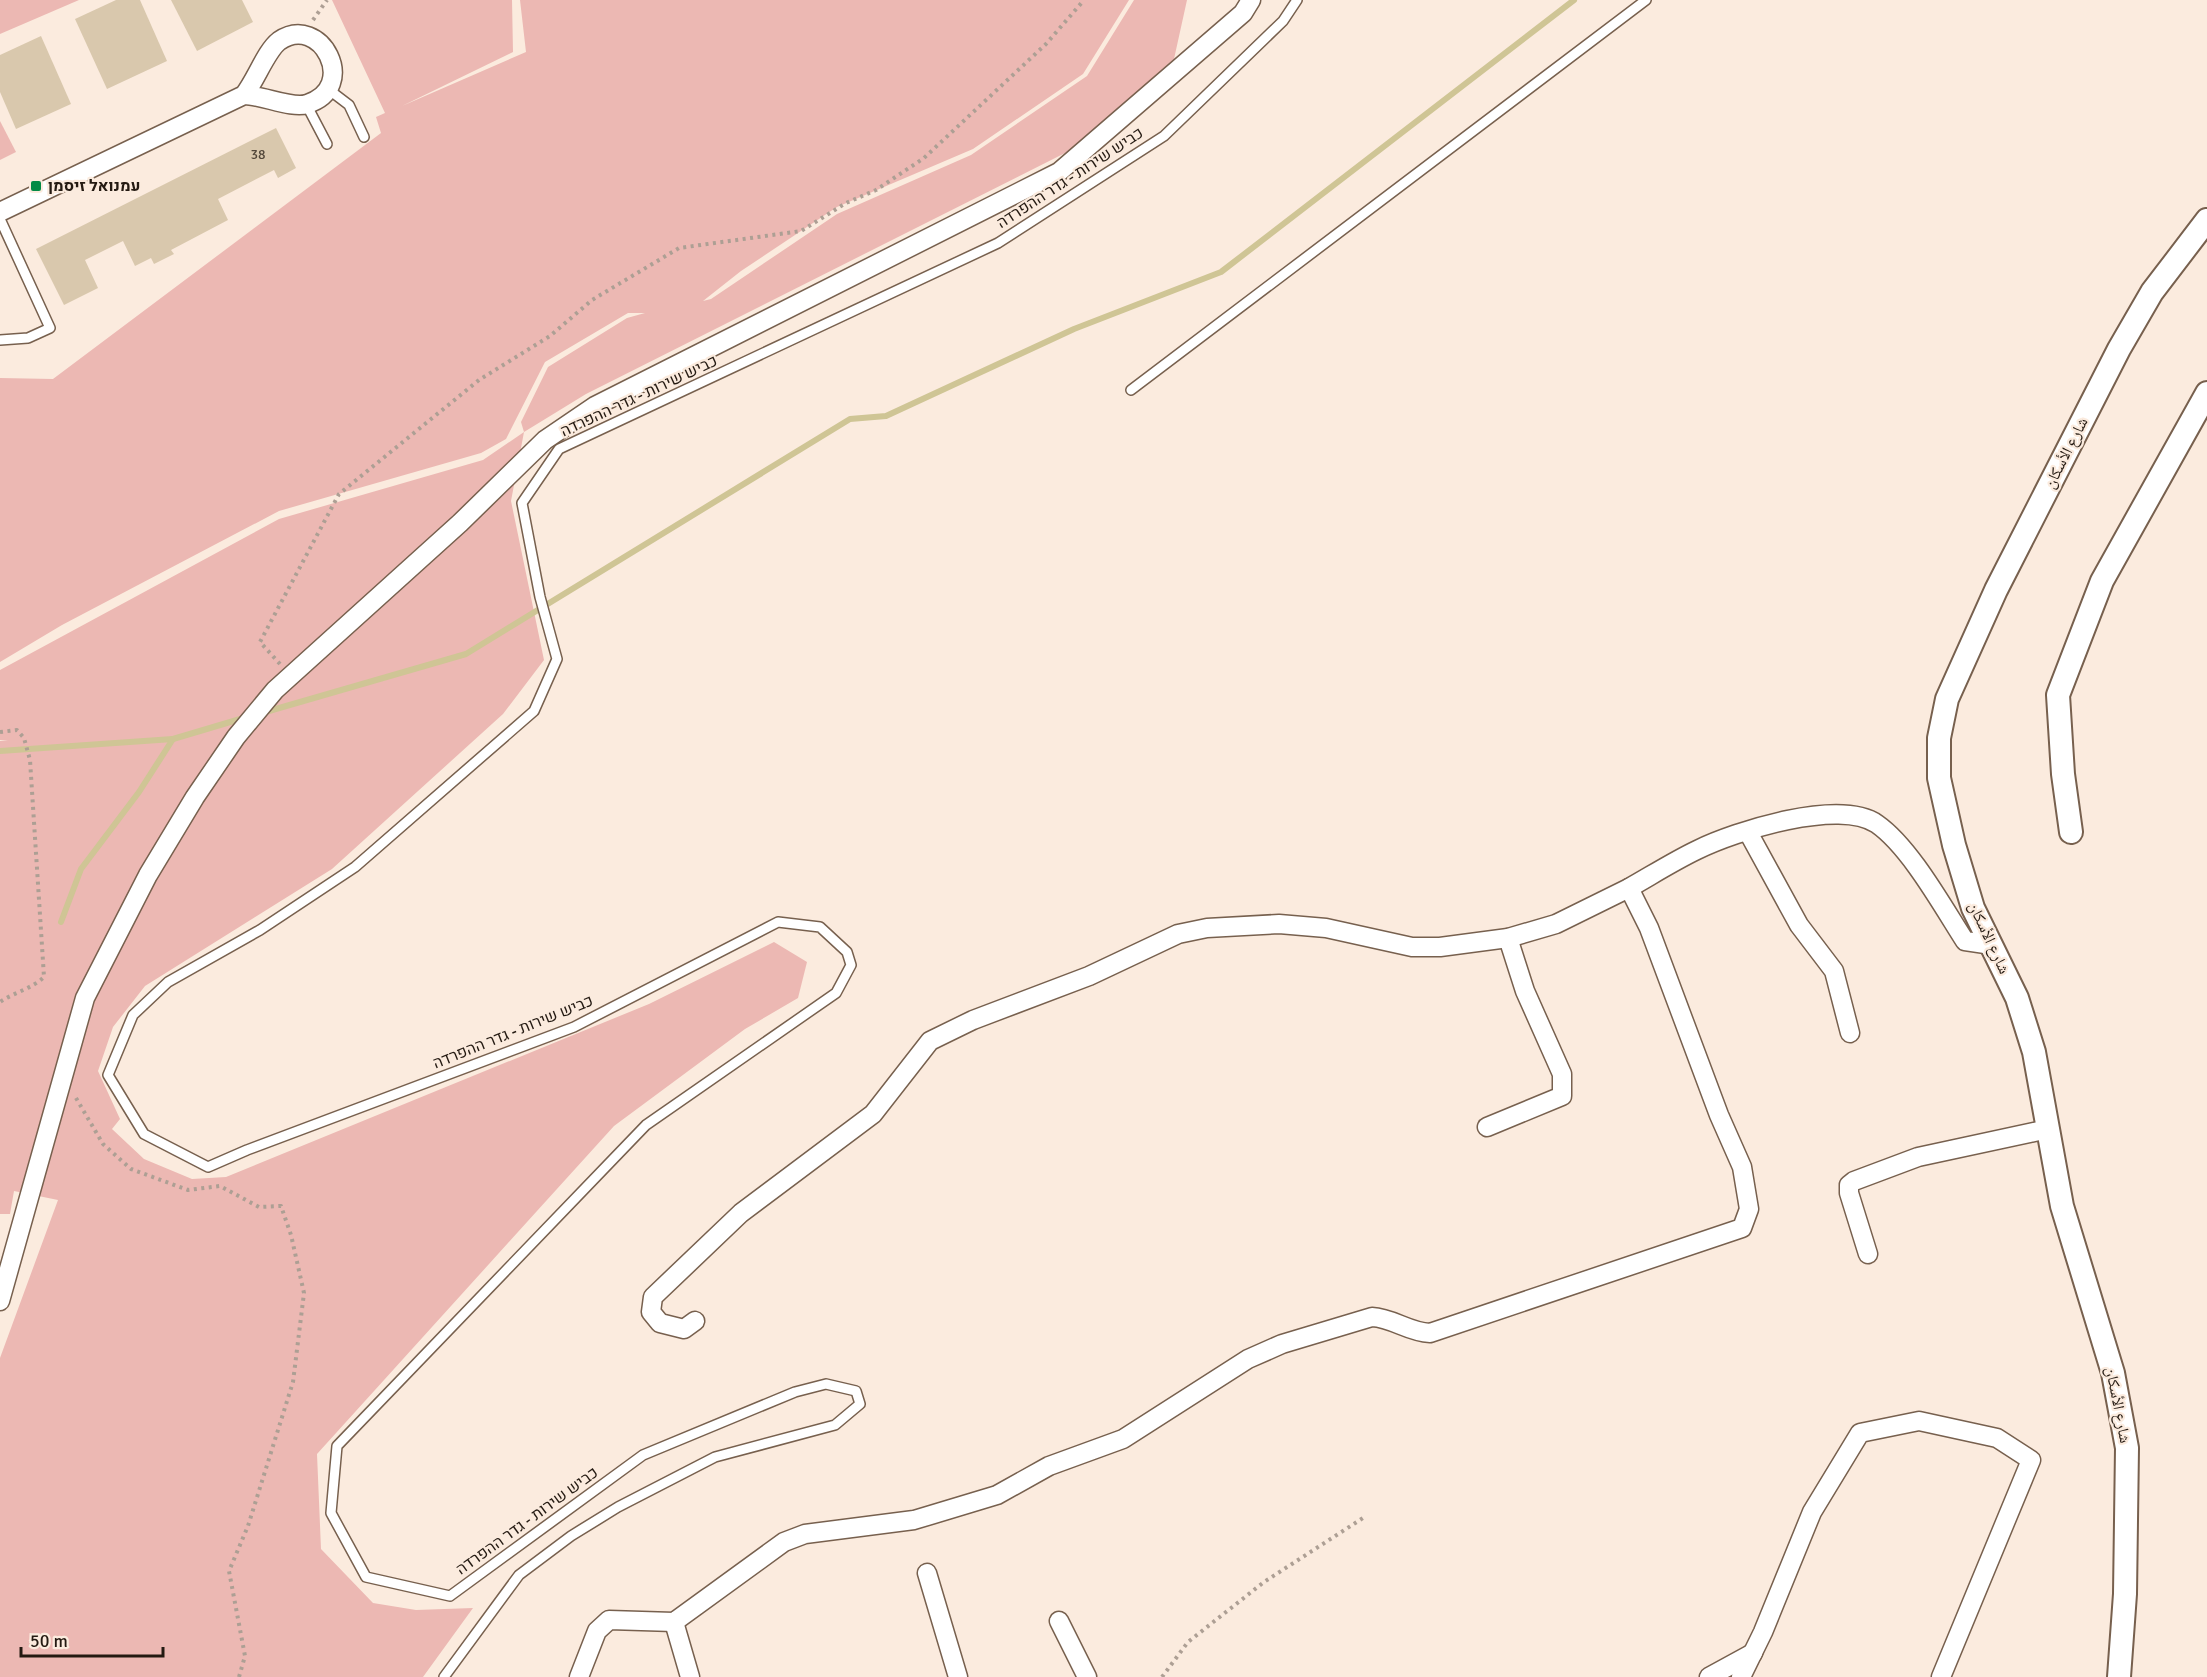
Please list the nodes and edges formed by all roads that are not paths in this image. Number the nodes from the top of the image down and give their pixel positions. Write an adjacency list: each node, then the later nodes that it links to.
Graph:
1 (1251, 0): 24 (street)
2 (1297, 0): 30 (lane, כביש שירות - גדר ההפרדה)
3 (1646, 0): 13 (lane)
4 (328, 89): 5 (street); 6 (street); 7 (lane)
5 (244, 95): 6 (street); 9 (street)
6 (306, 104): 8 (lane)
7 (364, 137)
8 (327, 144)
9 (0, 212)
10 (0, 219): 12 (lane)
11 (2207, 220): 19 (street, شارع الأسكان)
12 (0, 340)
13 (1131, 390)
14 (2207, 393): 16 (street)
15 (1748, 832): 17 (street); 19 (street); 20 (street)
16 (2071, 832)
17 (1629, 888): 18 (street); 28 (street)
18 (1508, 938): 21 (street); 25 (street)
19 (1992, 945): 22 (street, شارع الأسكان)
20 (1850, 1033)
21 (1487, 1127)
22 (2048, 1129): 23 (street); 38 (street, شارع الأسكان)
23 (1868, 1254)
24 (0, 1301)
25 (695, 1321)
26 (927, 1573): 33 (street)
27 (1059, 1621): 34 (street)
28 (674, 1622): 31 (street); 32 (street)
29 (1753, 1653): 35 (street); 36 (street); 37 (street)
30 (444, 1677)
31 (579, 1677)
32 (690, 1677)
33 (958, 1677)
34 (1087, 1677)
35 (1709, 1677)
36 (1741, 1677)
37 (1941, 1677)
38 (2119, 1677)

